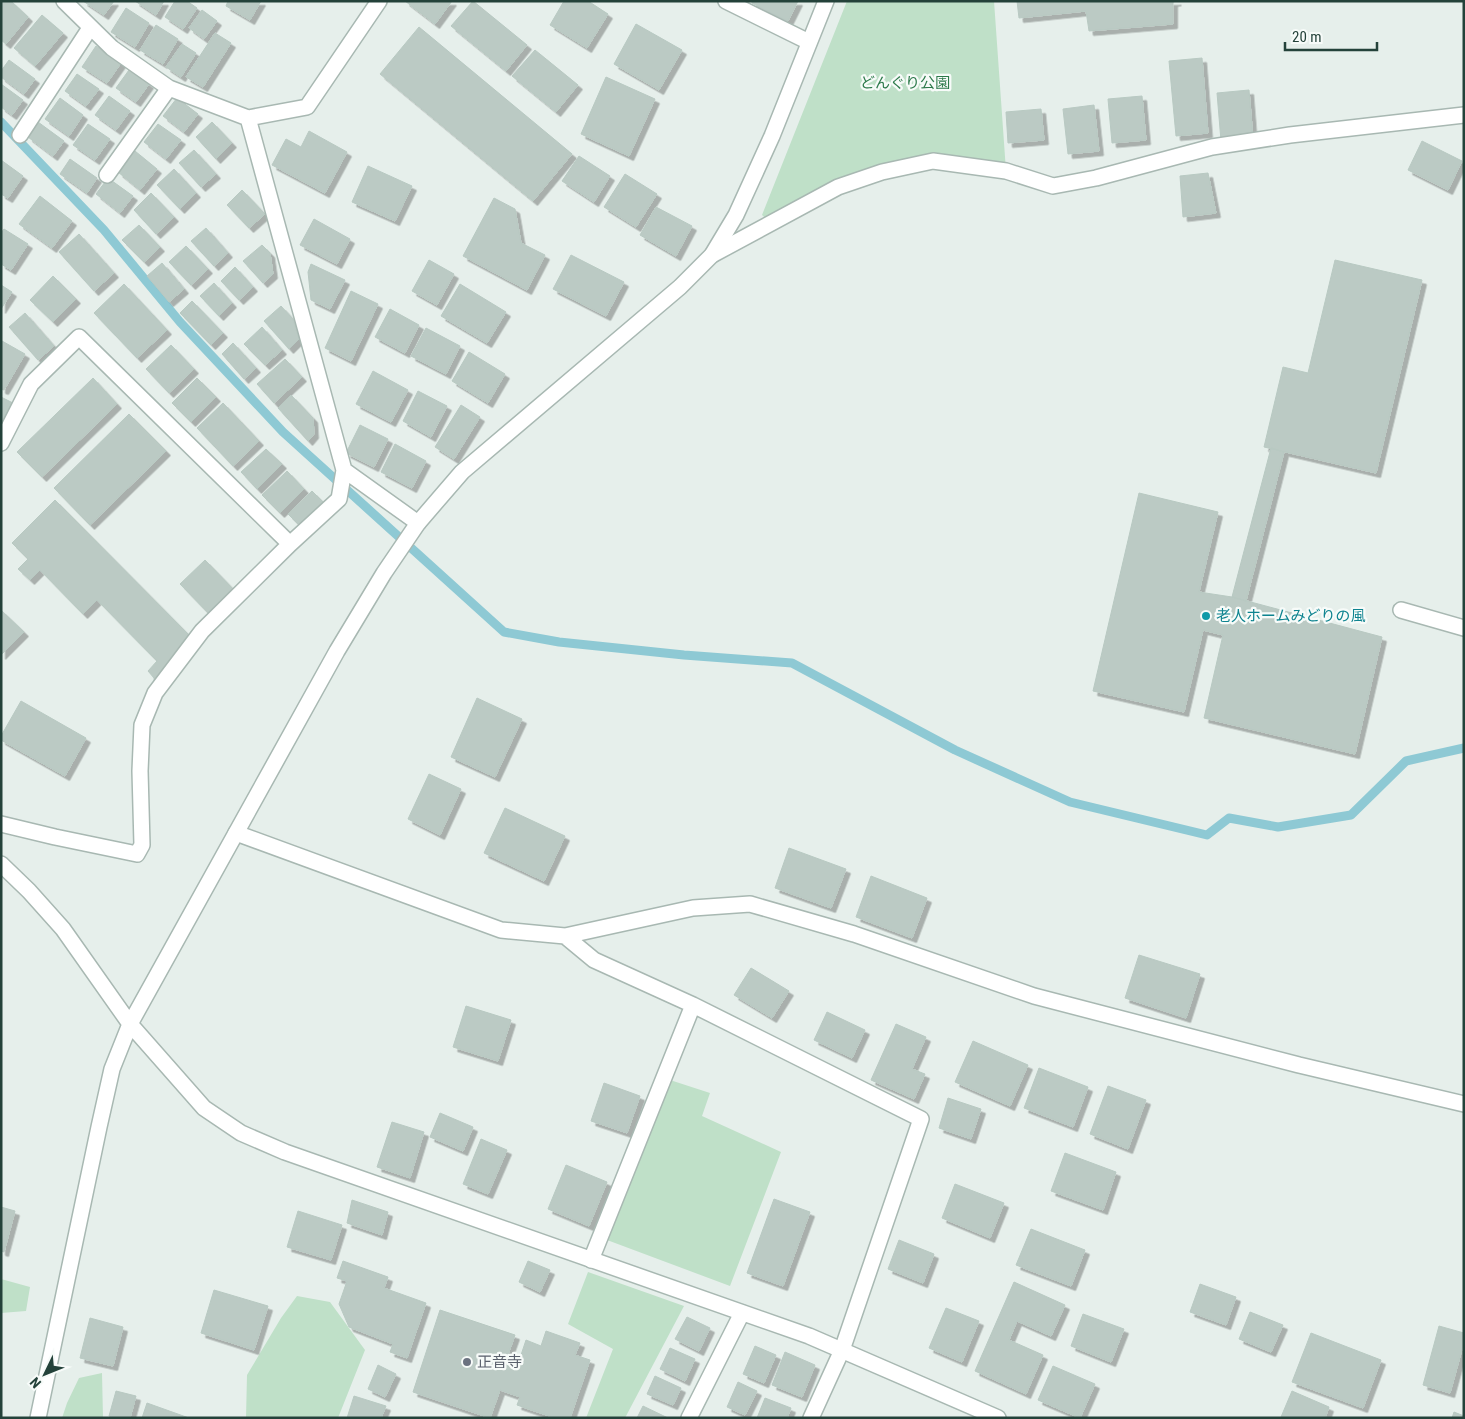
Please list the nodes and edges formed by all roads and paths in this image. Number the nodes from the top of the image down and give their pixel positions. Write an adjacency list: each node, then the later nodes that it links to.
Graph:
1 (64, 1): 5 (street)
2 (379, 1): 9 (street)
3 (726, 1): 6 (street)
4 (826, 1): 6 (street)
5 (90, 28): 7 (street); 10 (street)
6 (809, 42): 12 (street)
7 (169, 88): 9 (street); 11 (street)
8 (1464, 116): 12 (street)
9 (248, 118): 14 (street)
10 (20, 135)
11 (107, 175)
12 (712, 256): 15 (street)
13 (1, 443): 16 (street)
14 (344, 470): 15 (street); 16 (street)
15 (418, 523): 20 (street)
16 (290, 544): 19 (street)
17 (1400, 610): 18 (street)
18 (1464, 628)
19 (1, 824)
20 (236, 833): 22 (street); 24 (street)
21 (1, 864): 24 (street)
22 (565, 936): 23 (street); 25 (street)
23 (693, 1005): 26 (street); 28 (street)
24 (130, 1024): 26 (street); 29 (street)
25 (1464, 1104)
26 (591, 1260): 27 (street)
27 (742, 1313): 28 (street); 30 (street)
28 (842, 1350): 31 (street); 32 (street)
29 (38, 1418)
30 (688, 1418)
31 (811, 1418)
32 (998, 1418)

